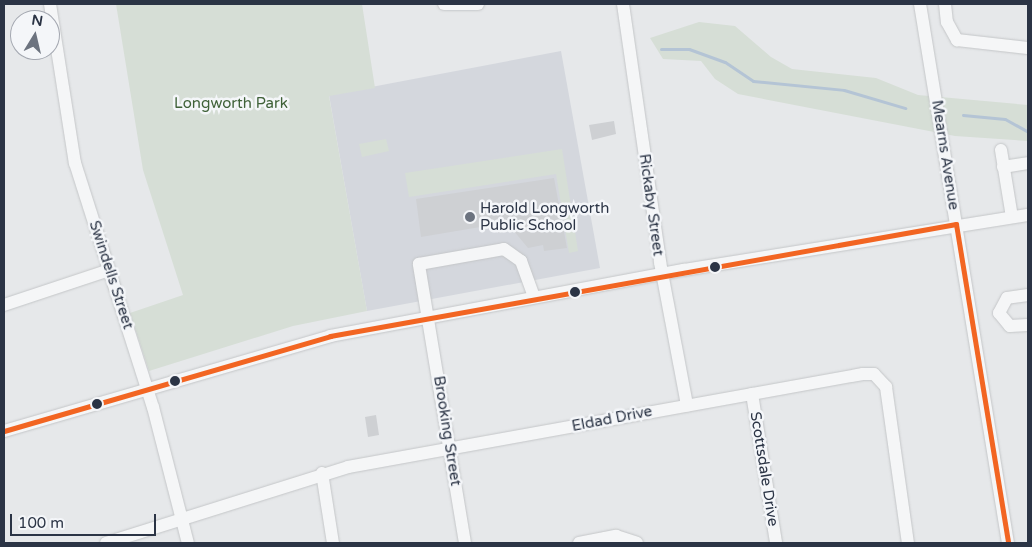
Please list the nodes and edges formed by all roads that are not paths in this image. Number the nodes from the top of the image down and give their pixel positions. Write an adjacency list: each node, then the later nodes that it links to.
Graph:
1 (50, 4): 14 (street, Swindells Street)
2 (444, 4): 3 (street)
3 (478, 4)
4 (623, 4): 15 (street, Rickaby Street)
5 (920, 4): 13 (street, Mearns Avenue)
6 (945, 4): 7 (street)
7 (1028, 48)
8 (1001, 150): 10 (street)
9 (1028, 163): 10 (street)
10 (1003, 167): 12 (street)
11 (1028, 215): 12 (street)
12 (1012, 217): 13 (street)
13 (956, 224): 15 (street); 36 (street, Mearns Avenue)
14 (109, 270): 18 (street); 21 (street, Swindells Street)
15 (662, 274): 17 (street); 23 (street, Rickaby Street)
16 (1028, 295): 20 (street)
17 (534, 297): 19 (street); 19 (street, Brooking Street)
18 (4, 305)
19 (428, 319): 21 (street); 25 (street, Brooking Street)
20 (1028, 325)
21 (148, 390): 24 (street); 27 (street, Swindells Street)
22 (752, 394): 23 (street, Eldad Drive); 34 (street, Scottsdale Drive); 35 (street, Eldad Drive)
23 (687, 405): 25 (street, Eldad Drive)
24 (4, 431)
25 (451, 449): 26 (street, Eldad Drive); 31 (street, Brooking Street)
26 (322, 472): 27 (street, Eldad Drive); 30 (street)
27 (184, 518): 28 (street, Eldad Drive); 29 (street, Swindells Street)
28 (106, 543)
29 (188, 543)
30 (332, 543)
31 (465, 543)
32 (579, 543): 33 (street)
33 (637, 543)
34 (776, 543)
35 (908, 543)
36 (1008, 543)

